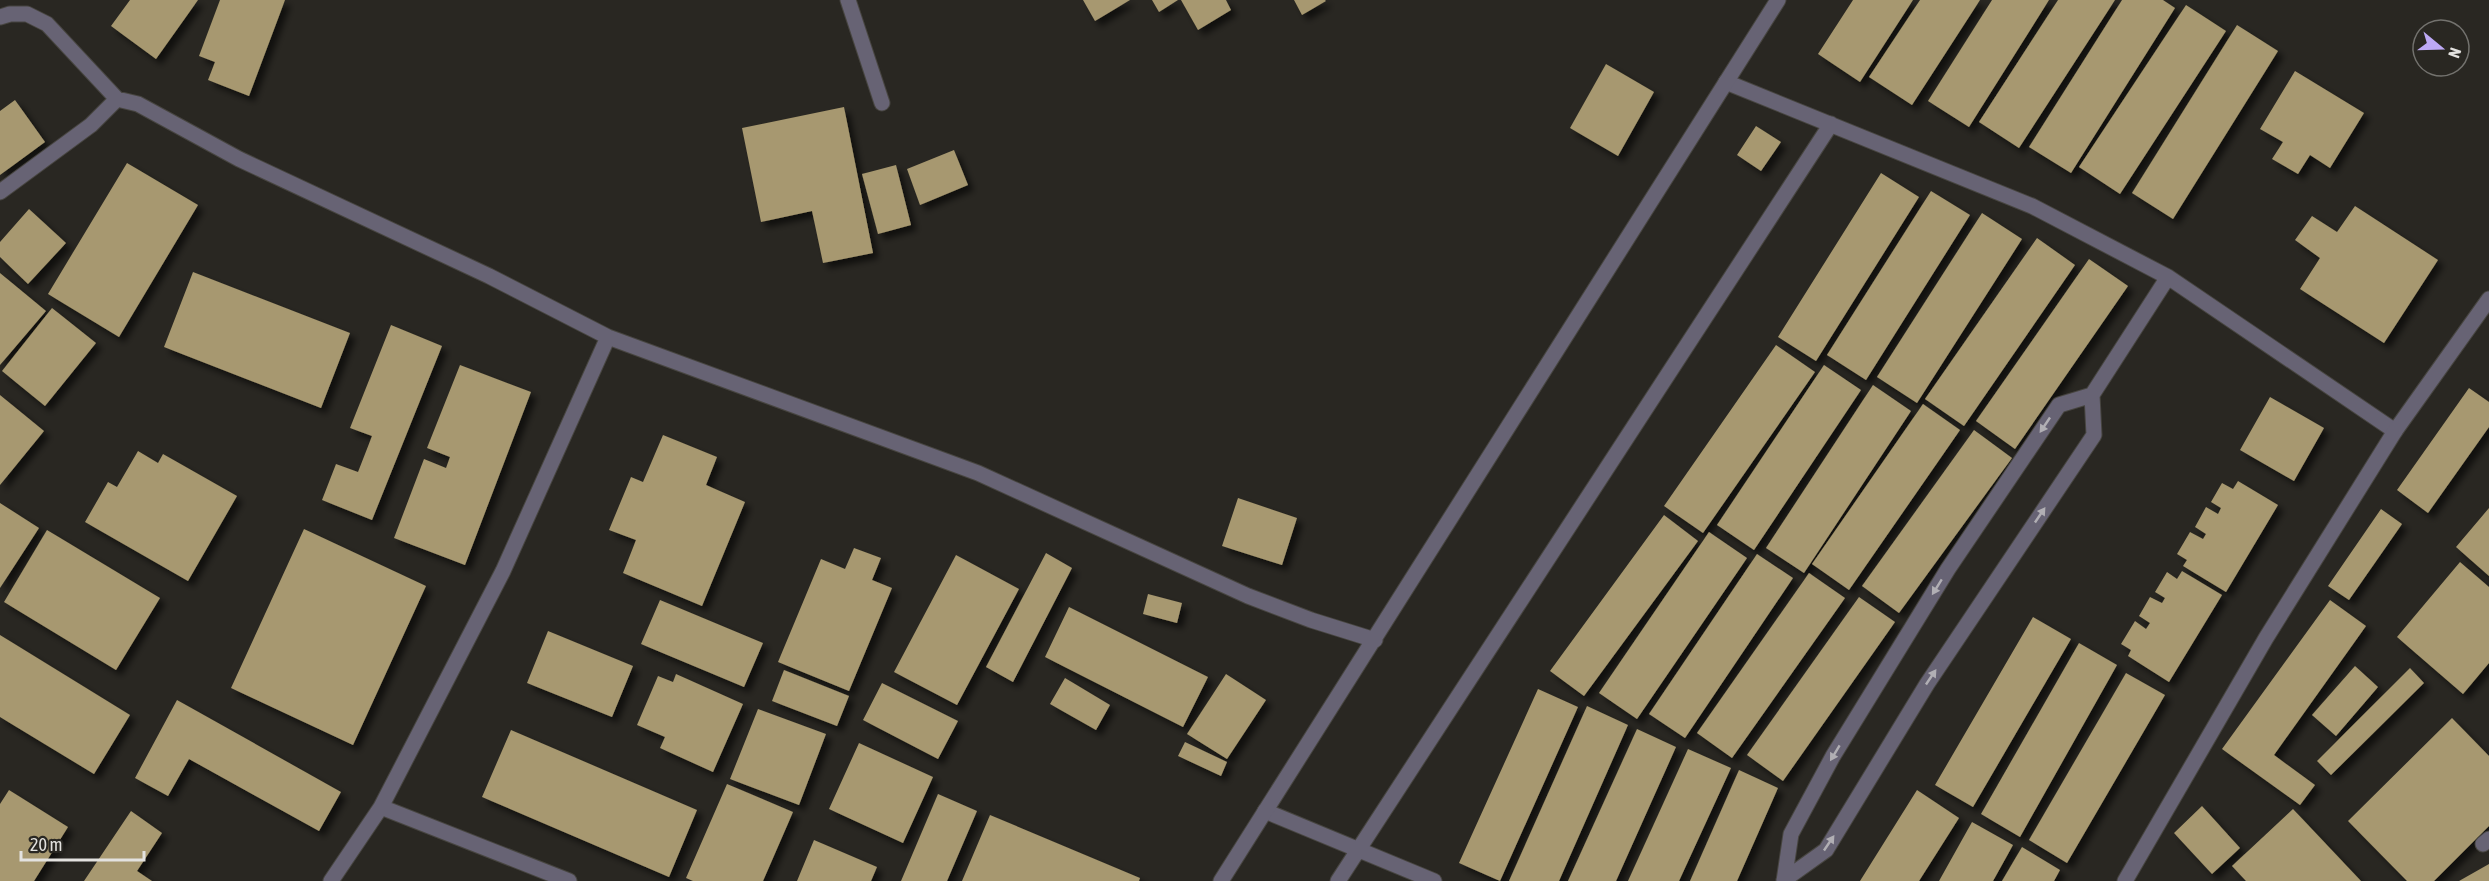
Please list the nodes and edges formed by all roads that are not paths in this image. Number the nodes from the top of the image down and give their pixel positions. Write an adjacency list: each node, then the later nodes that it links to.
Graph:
1 (848, 0): 6 (street)
2 (1778, 0): 4 (street)
3 (0, 17): 5 (street)
4 (1726, 82): 7 (street); 14 (street)
5 (117, 99): 8 (street); 11 (street)
6 (882, 103)
7 (1831, 124): 9 (street); 17 (street)
8 (0, 192)
9 (2168, 277): 12 (street); 13 (street)
10 (2489, 299): 13 (street)
11 (608, 337): 14 (street); 15 (street)
12 (2092, 395): 18 (street, one-way to 12); 18 (street, one-way to 18)
13 (2395, 431): 24 (street)
14 (1375, 640): 16 (street)
15 (381, 807): 19 (street); 20 (street)
16 (1265, 811): 17 (street); 21 (street)
17 (1359, 849): 22 (street); 23 (street)
18 (1784, 880)
19 (331, 881)
20 (569, 881)
21 (1221, 881)
22 (1338, 881)
23 (1434, 881)
24 (2125, 881)

